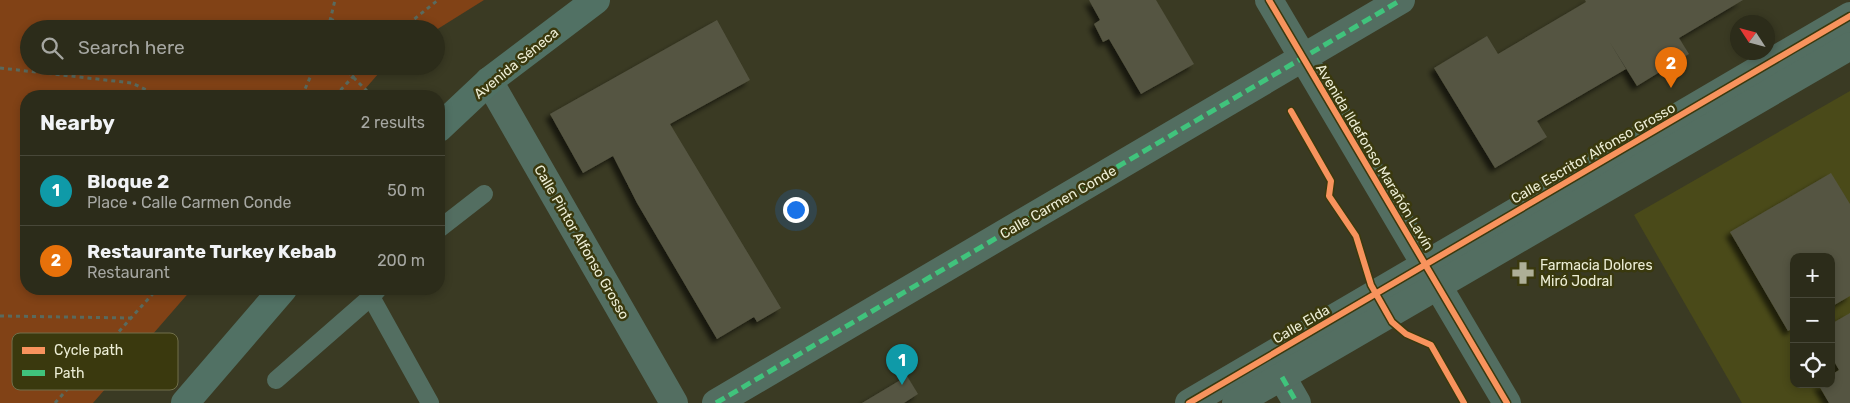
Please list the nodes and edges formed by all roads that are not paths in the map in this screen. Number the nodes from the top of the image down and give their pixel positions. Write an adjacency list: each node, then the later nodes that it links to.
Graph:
1 (596, 0): 7 (street, Avenida Séneca)
2 (1270, 0): 6 (street, Avenida Ildefonso Marañón Lavín)
3 (1400, 0): 6 (street, Calle Carmen Conde)
4 (1850, 16): 11 (street, Calle Escritor Alfonso Grosso)
5 (1850, 46): 11 (street)
6 (1302, 58): 11 (street, Avenida Ildefonso Marañón Lavín); 20 (street, Calle Carmen Conde)
7 (490, 81): 8 (street, Avenida Séneca); 19 (street, Calle Pintor Alfonso Grosso)
8 (445, 122)
9 (484, 194): 10 (lane)
10 (445, 223)
11 (1432, 276): 15 (street); 21 (street, Calle Elda); 24 (street, Avenida Ildefonso Marañón Lavín)
12 (278, 295): 17 (street)
13 (373, 295): 16 (lane)
14 (376, 295): 18 (lane)
15 (1282, 377): 22 (street); 23 (street)
16 (276, 380)
17 (185, 403)
18 (430, 403)
19 (674, 403)
20 (716, 403)
21 (1189, 403)
22 (1236, 403)
23 (1297, 403)
24 (1507, 403)

